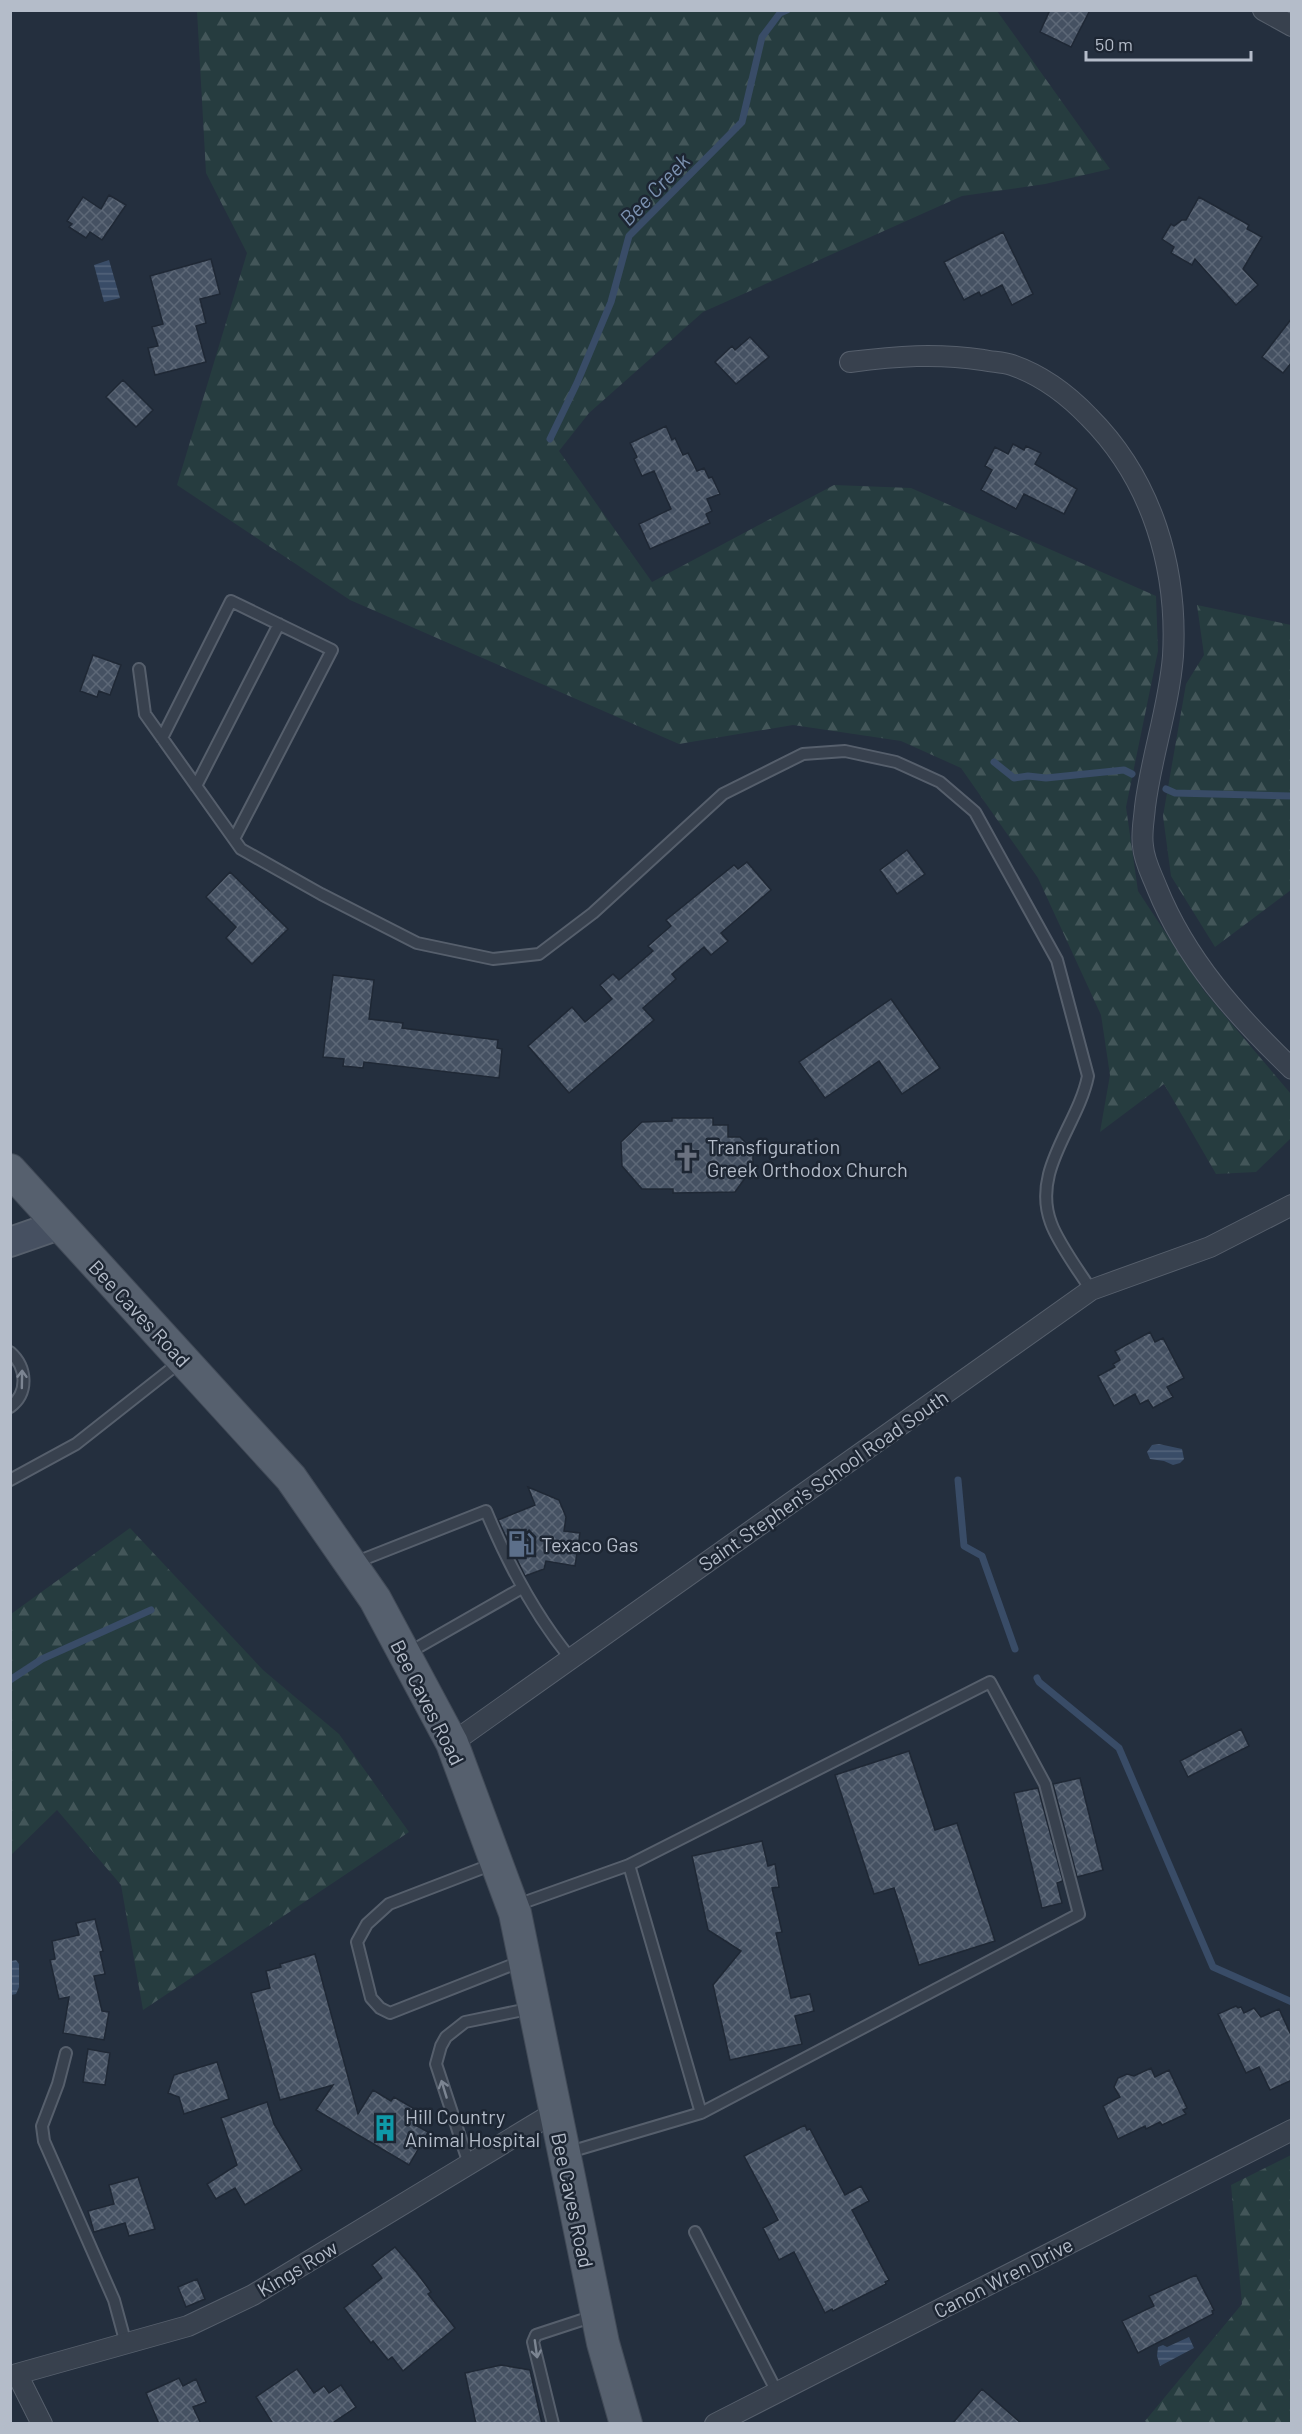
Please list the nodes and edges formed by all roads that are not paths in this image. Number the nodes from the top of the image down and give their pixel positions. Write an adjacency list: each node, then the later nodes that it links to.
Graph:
1 (1263, 10): 2 (street)
2 (1292, 26)
3 (850, 362): 9 (street)
4 (279, 624): 6 (lane); 7 (lane); 8 (lane)
5 (139, 669): 6 (lane)
6 (162, 738): 7 (lane)
7 (196, 786): 8 (lane)
8 (234, 838): 14 (lane)
9 (1292, 1069)
10 (10, 1170): 12 (main road, Bee Caves Road)
11 (1292, 1205): 14 (street, Saint Stephen's School Road South)
12 (59, 1225): 13 (street); 16 (main road, Bee Caves Road)
13 (10, 1242)
14 (1091, 1290): 22 (street, Saint Stephen's School Road South)
15 (10, 1352): 17 (lane, one-way to 15)
16 (183, 1359): 18 (lane); 19 (main road, Bee Caves Road)
17 (10, 1407)
18 (10, 1480)
19 (351, 1564): 20 (lane); 21 (main road, Bee Caves Road)
20 (522, 1588): 21 (lane); 22 (lane)
21 (405, 1654): 23 (main road, Bee Caves Road)
22 (571, 1659): 23 (street, Saint Stephen's School Road South)
23 (452, 1743): 24 (main road, Bee Caves Road)
24 (496, 1863): 26 (main road, Bee Caves Road); 27 (lane)
25 (629, 1865): 26 (lane); 31 (lane); 31 (lane)
26 (512, 1906): 27 (main road, Bee Caves Road)
27 (524, 1960): 28 (main road, Bee Caves Road)
28 (534, 2007): 30 (main road, Bee Caves Road); 34 (lane, one-way to 28)
29 (66, 2053): 37 (lane)
30 (555, 2112): 33 (main road, Bee Caves Road); 34 (street, Kings Row)
31 (701, 2113): 33 (lane)
32 (1292, 2130): 38 (street, Canon Wren Drive)
33 (563, 2154): 36 (main road, Bee Caves Road)
34 (469, 2164): 37 (street, Kings Row)
35 (696, 2232): 38 (lane)
36 (598, 2315): 39 (main road, Bee Caves Road); 41 (lane, one-way to 41)
37 (126, 2344): 40 (street, Kings Row)
38 (777, 2392): 42 (street, Canon Wren Drive)
39 (625, 2423)
40 (42, 2424)
41 (553, 2424)
42 (715, 2424)

